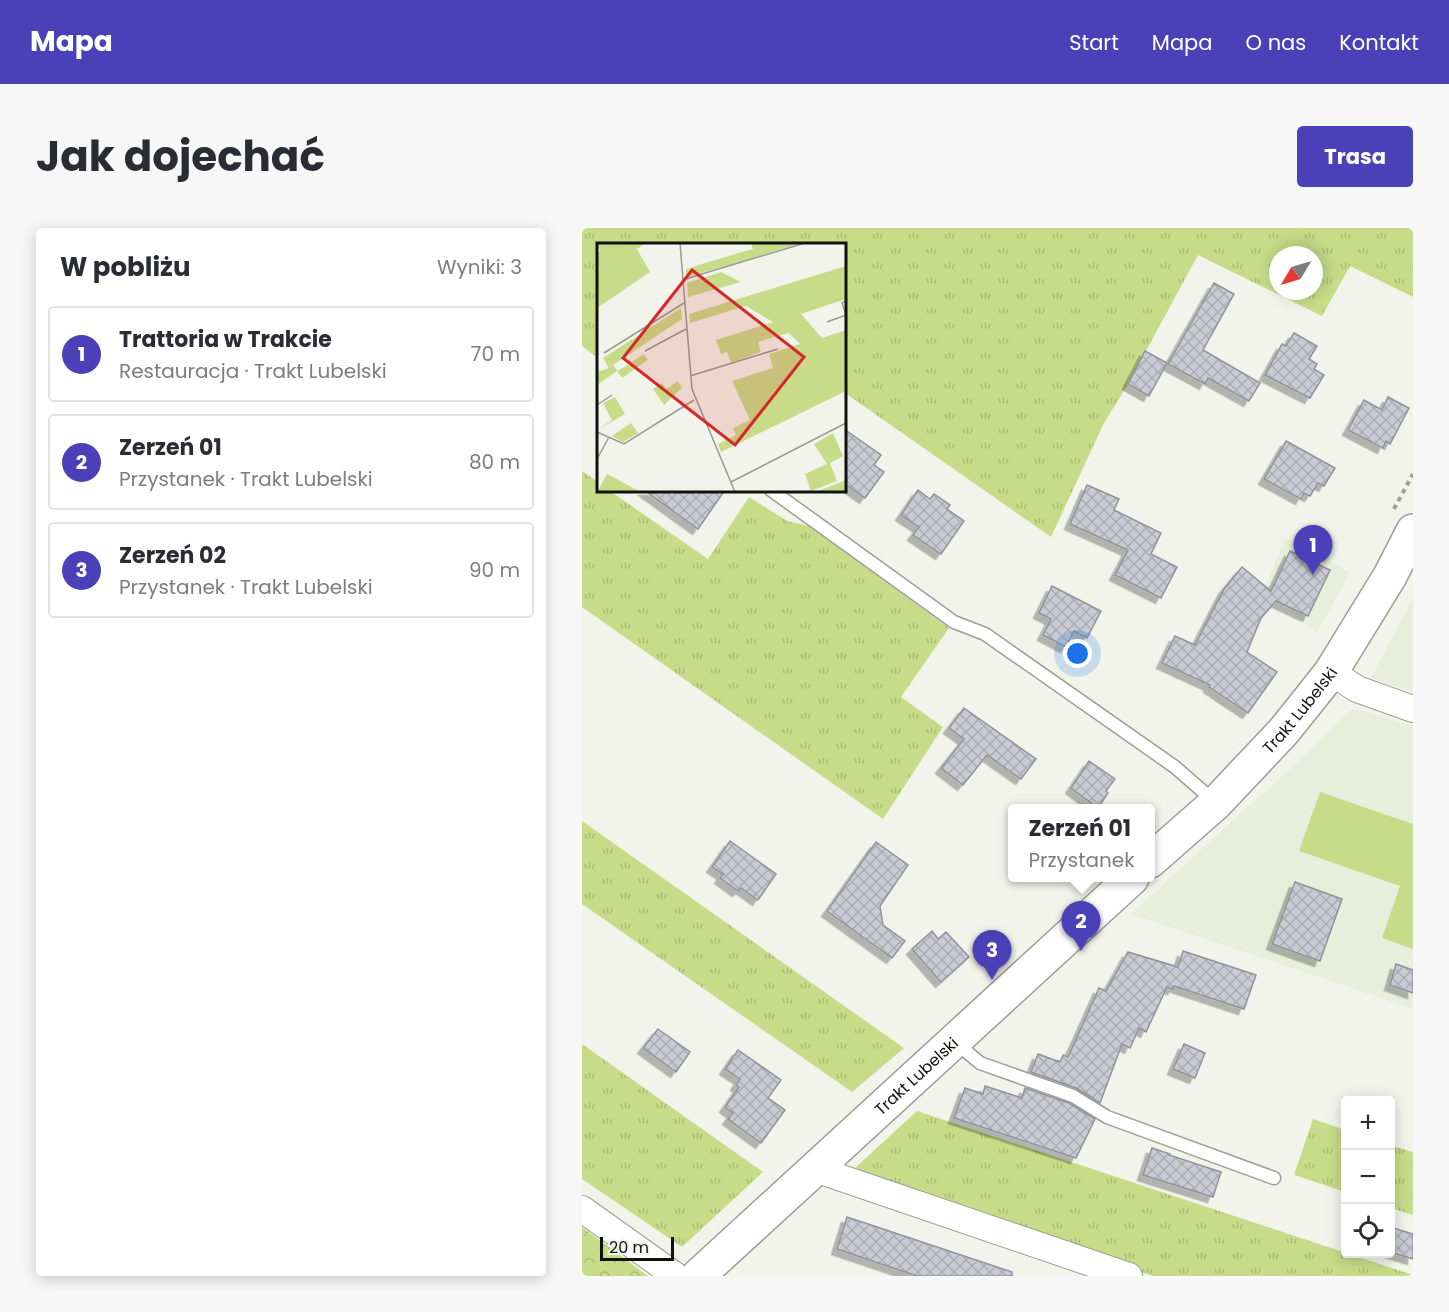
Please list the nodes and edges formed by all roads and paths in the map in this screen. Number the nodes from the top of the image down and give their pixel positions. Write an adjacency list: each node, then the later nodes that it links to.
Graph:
1 (774, 492): 5 (lane)
2 (1413, 531): 3 (street, Trakt Lubelski)
3 (1331, 672): 4 (street); 5 (street, Trakt Lubelski)
4 (1413, 709)
5 (1216, 803): 6 (street, Trakt Lubelski)
6 (1155, 857)
7 (1128, 882): 8 (street, Trakt Lubelski)
8 (956, 1038): 9 (street, Trakt Lubelski); 10 (lane)
9 (815, 1168): 13 (street, Trakt Lubelski); 14 (street)
10 (1274, 1178)
11 (582, 1209): 12 (street)
12 (676, 1276)
13 (698, 1276)
14 (1129, 1276)

